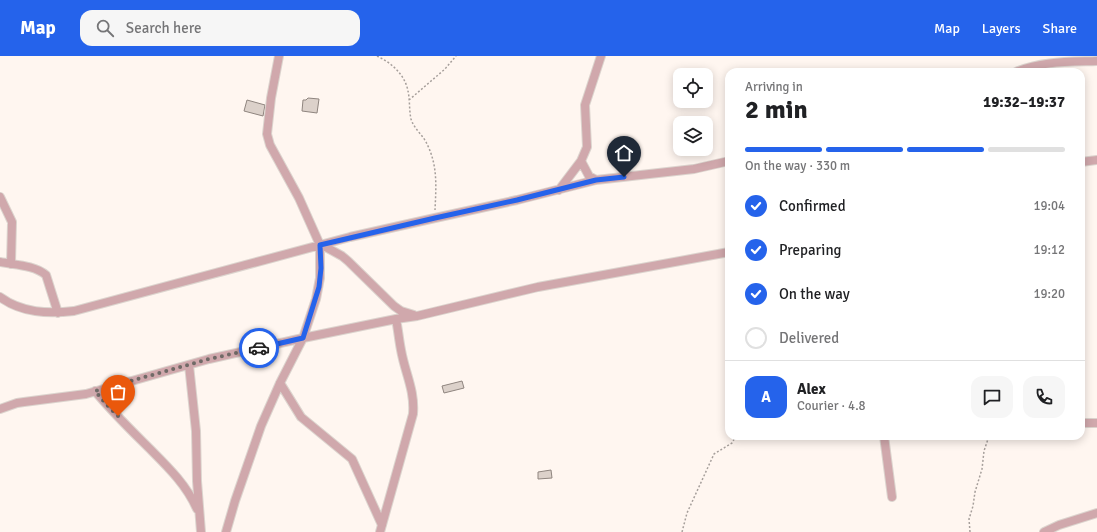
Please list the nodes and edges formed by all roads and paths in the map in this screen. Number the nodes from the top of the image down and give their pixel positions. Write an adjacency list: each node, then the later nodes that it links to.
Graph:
1 (279, 56): 16 (street)
2 (378, 56): 7 (path)
3 (456, 56): 7 (path)
4 (601, 56): 9 (street)
5 (1097, 61): 6 (street)
6 (1025, 68)
7 (409, 100): 15 (path)
8 (1097, 160): 11 (street)
9 (581, 161): 12 (street); 13 (street)
10 (725, 162): 12 (street)
11 (1085, 162)
12 (596, 180): 13 (street)
13 (559, 190): 15 (street)
14 (0, 197): 19 (street)
15 (435, 218): 16 (street)
16 (321, 245): 21 (street); 22 (street); 24 (street)
17 (725, 253): 22 (street)
18 (0, 262): 19 (street)
19 (11, 264): 21 (street)
20 (0, 297): 21 (street)
21 (58, 313)
22 (417, 316): 23 (street)
23 (396, 319): 24 (street); 37 (street)
24 (303, 338): 25 (street); 26 (street)
25 (189, 365): 27 (street); 36 (street)
26 (280, 383): 37 (street); 39 (street)
27 (95, 391): 28 (street); 36 (street)
28 (0, 409)
29 (1085, 423): 30 (street)
30 (1097, 423)
31 (734, 440): 40 (path)
32 (885, 440): 34 (street)
33 (988, 440): 41 (path)
34 (892, 497)
35 (1097, 513): 42 (street)
36 (200, 514): 38 (street)
37 (381, 529)
38 (201, 532)
39 (226, 532)
40 (682, 532)
41 (970, 532)
42 (1044, 532)

